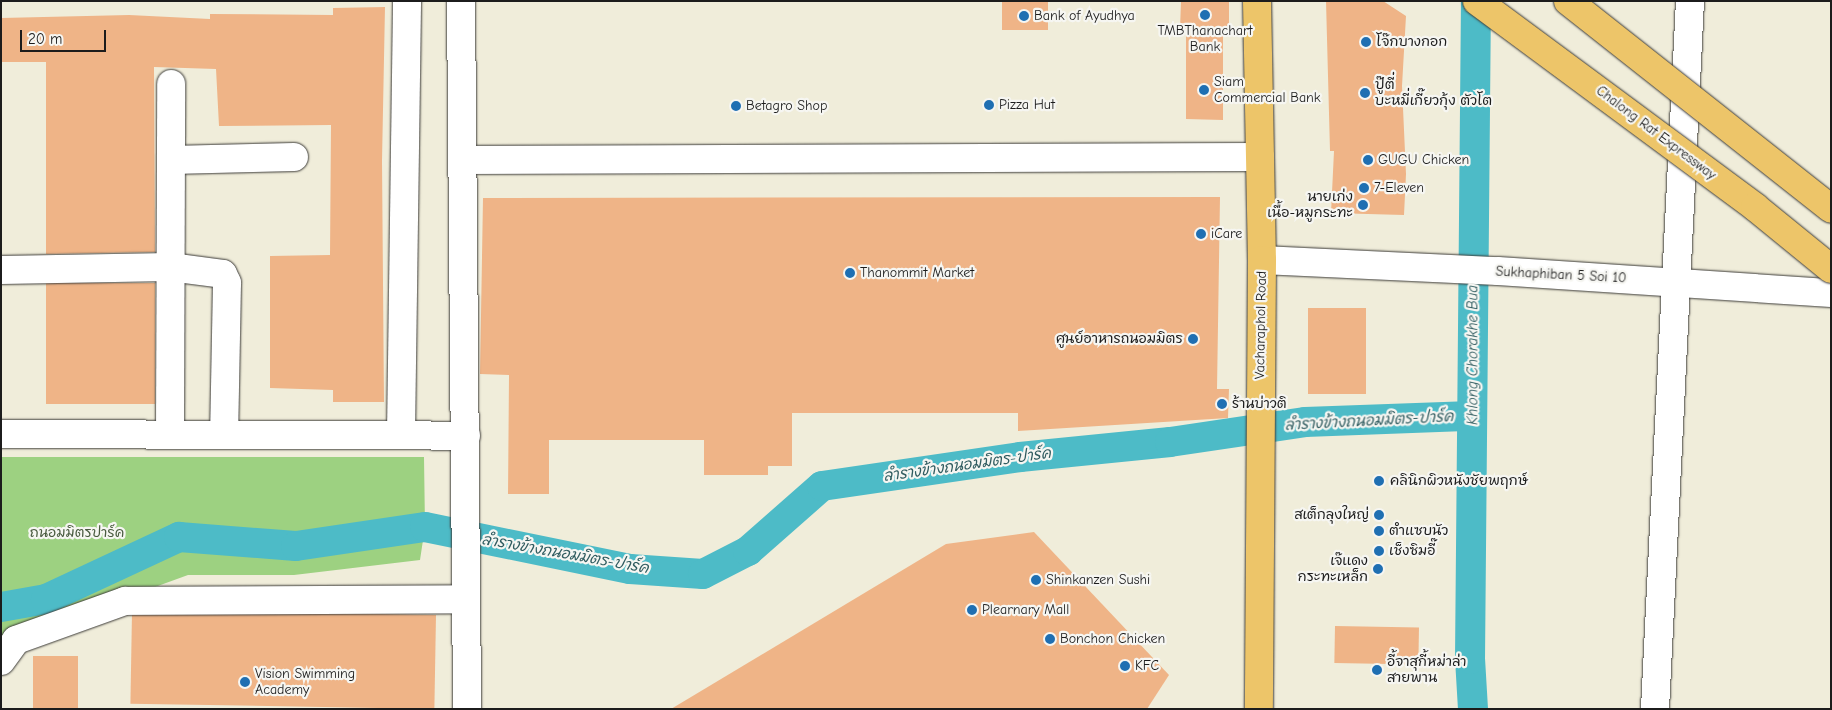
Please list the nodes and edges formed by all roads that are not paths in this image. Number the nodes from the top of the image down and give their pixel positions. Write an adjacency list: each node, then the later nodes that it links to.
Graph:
1 (407, 1): 22 (street)
2 (461, 1): 11 (street)
3 (1257, 1): 9 (main road, Vacharaphol Road)
4 (1477, 1): 15 (main road, Chalong Rat Expressway, bridge)
5 (1568, 1): 12 (main road, bridge)
6 (1690, 1): 17 (street)
7 (171, 84): 10 (street)
8 (294, 157): 10 (street)
9 (1260, 157): 11 (street); 13 (main road, Vacharaphol Road)
10 (171, 160): 14 (street)
11 (463, 160): 23 (street)
12 (1831, 210)
13 (1262, 260): 17 (street, Sukhaphiban 5 Soi 10); 27 (main road, Vacharaphol Road)
14 (170, 267): 16 (street); 19 (street); 20 (street)
15 (1831, 269)
16 (1, 270)
17 (1678, 282): 18 (street, Sukhaphiban 5 Soi 10); 28 (street)
18 (1831, 293)
19 (170, 433): 20 (street); 21 (street)
20 (224, 433): 22 (street)
21 (1, 434)
22 (401, 434): 23 (street)
23 (466, 436): 24 (street)
24 (466, 599): 25 (street); 26 (street)
25 (1, 660)
26 (468, 709)
27 (1259, 709)
28 (1655, 709)

